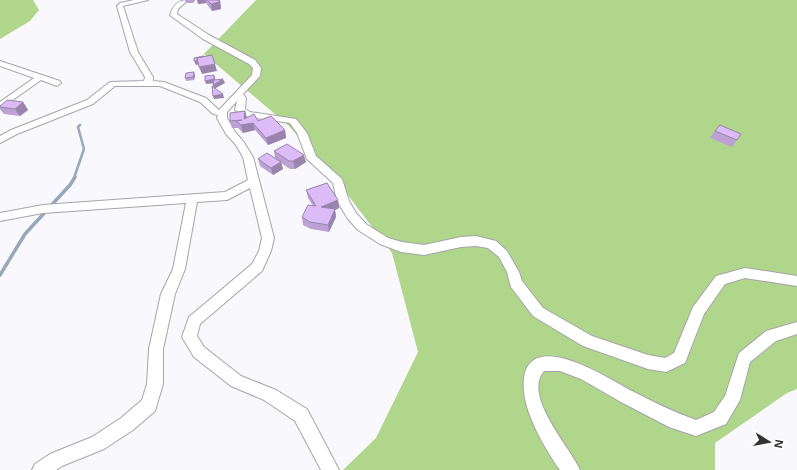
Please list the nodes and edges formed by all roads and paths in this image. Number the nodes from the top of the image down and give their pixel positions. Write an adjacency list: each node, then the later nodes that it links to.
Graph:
1 (145, 0): 8 (street)
2 (185, 0): 9 (street)
3 (0, 63): 4 (street)
4 (9, 66): 5 (street); 6 (street)
5 (0, 72)
6 (40, 77): 7 (street); 10 (street)
7 (57, 83)
8 (148, 83): 11 (street); 12 (street)
9 (239, 95): 11 (street); 16 (street)
10 (0, 106)
11 (222, 114): 13 (street)
12 (0, 140)
13 (254, 182): 14 (street); 18 (street)
14 (192, 198): 15 (street); 19 (street)
15 (0, 217)
16 (797, 281)
17 (797, 328): 20 (street)
18 (326, 469)
19 (41, 470)
20 (571, 470)

